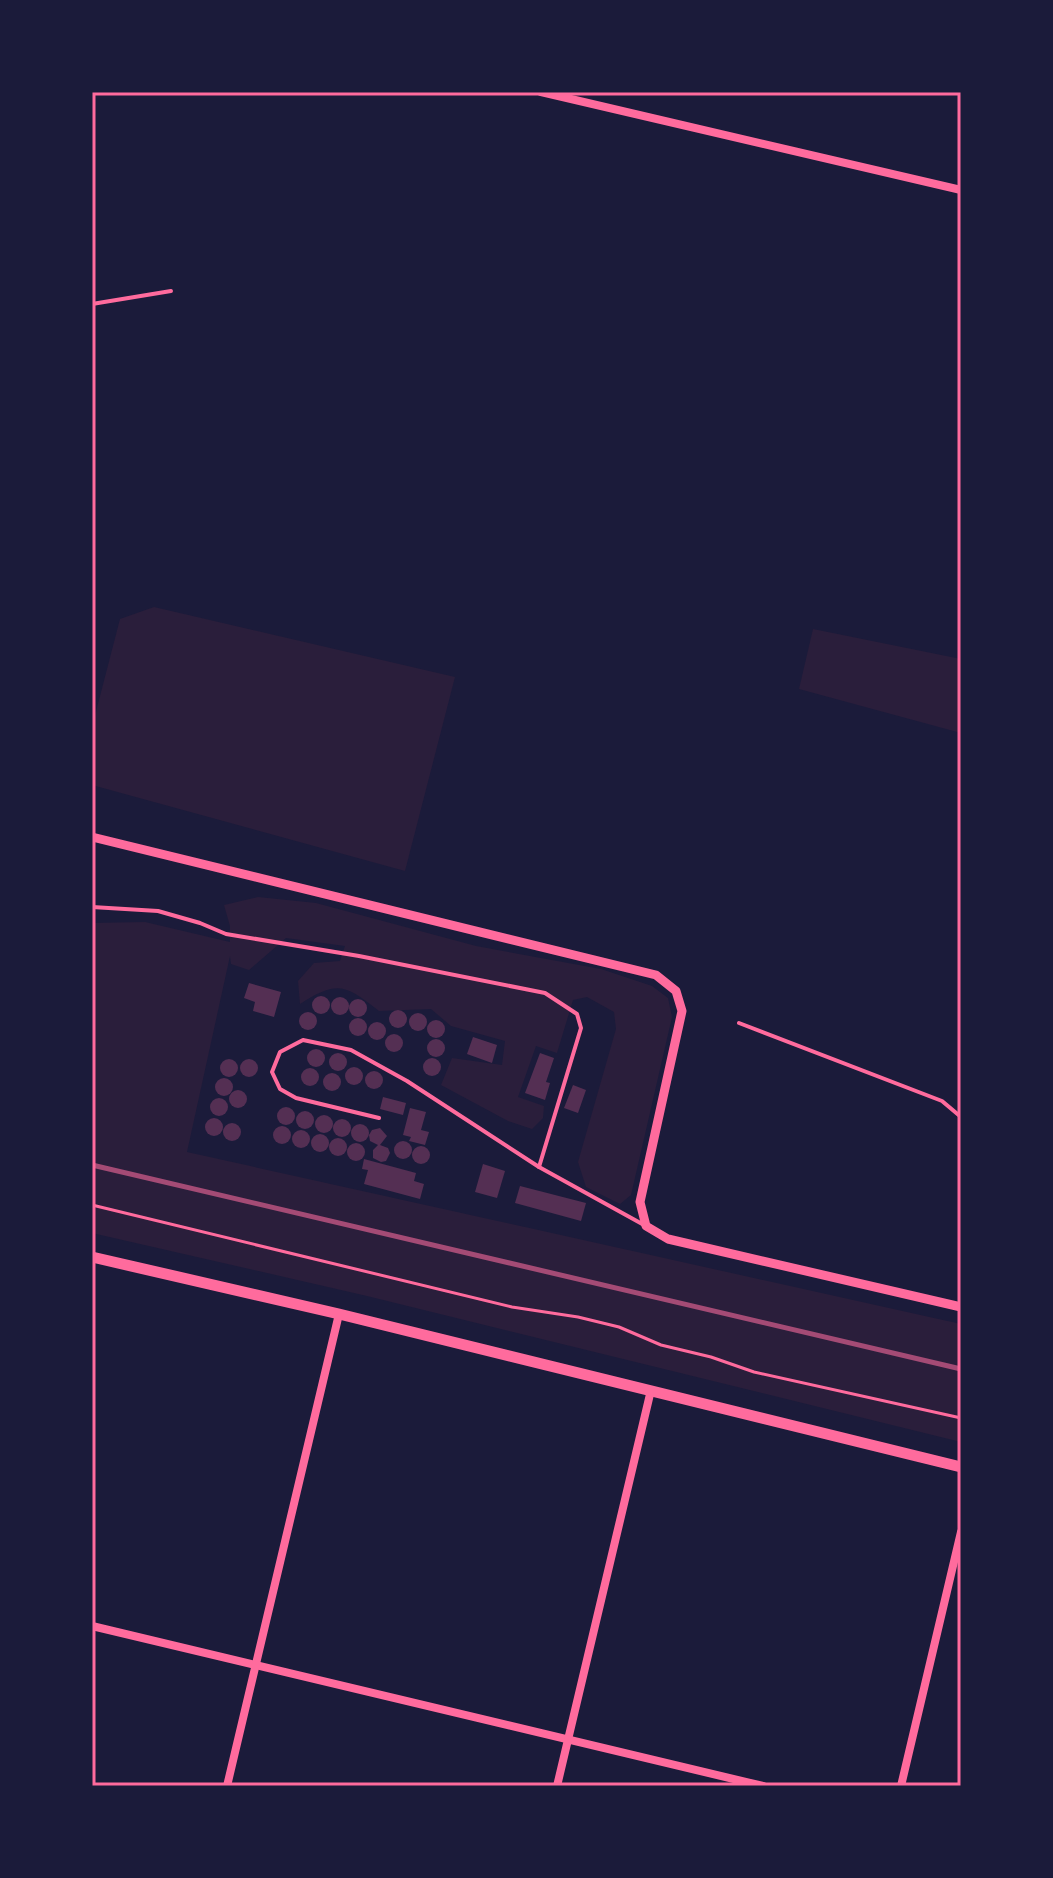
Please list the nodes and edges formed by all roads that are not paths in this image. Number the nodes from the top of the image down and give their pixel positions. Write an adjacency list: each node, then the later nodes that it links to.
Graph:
1 (541, 92): 2 (street)
2 (961, 190)
3 (171, 291): 4 (lane)
4 (92, 304)
5 (92, 837): 11 (street)
6 (92, 907): 10 (lane)
7 (739, 1023): 8 (lane)
8 (961, 1117)
9 (379, 1118): 10 (lane)
10 (539, 1167): 11 (lane)
11 (646, 1226): 13 (street)
12 (92, 1257): 14 (main road)
13 (961, 1307)
14 (339, 1314): 15 (main road); 19 (street)
15 (651, 1390): 16 (main road); 20 (street)
16 (961, 1467)
17 (961, 1532): 24 (street)
18 (92, 1626): 19 (street)
19 (256, 1665): 20 (street); 21 (street)
20 (568, 1739): 22 (street); 23 (street)
21 (227, 1786)
22 (557, 1786)
23 (763, 1786)
24 (901, 1786)

